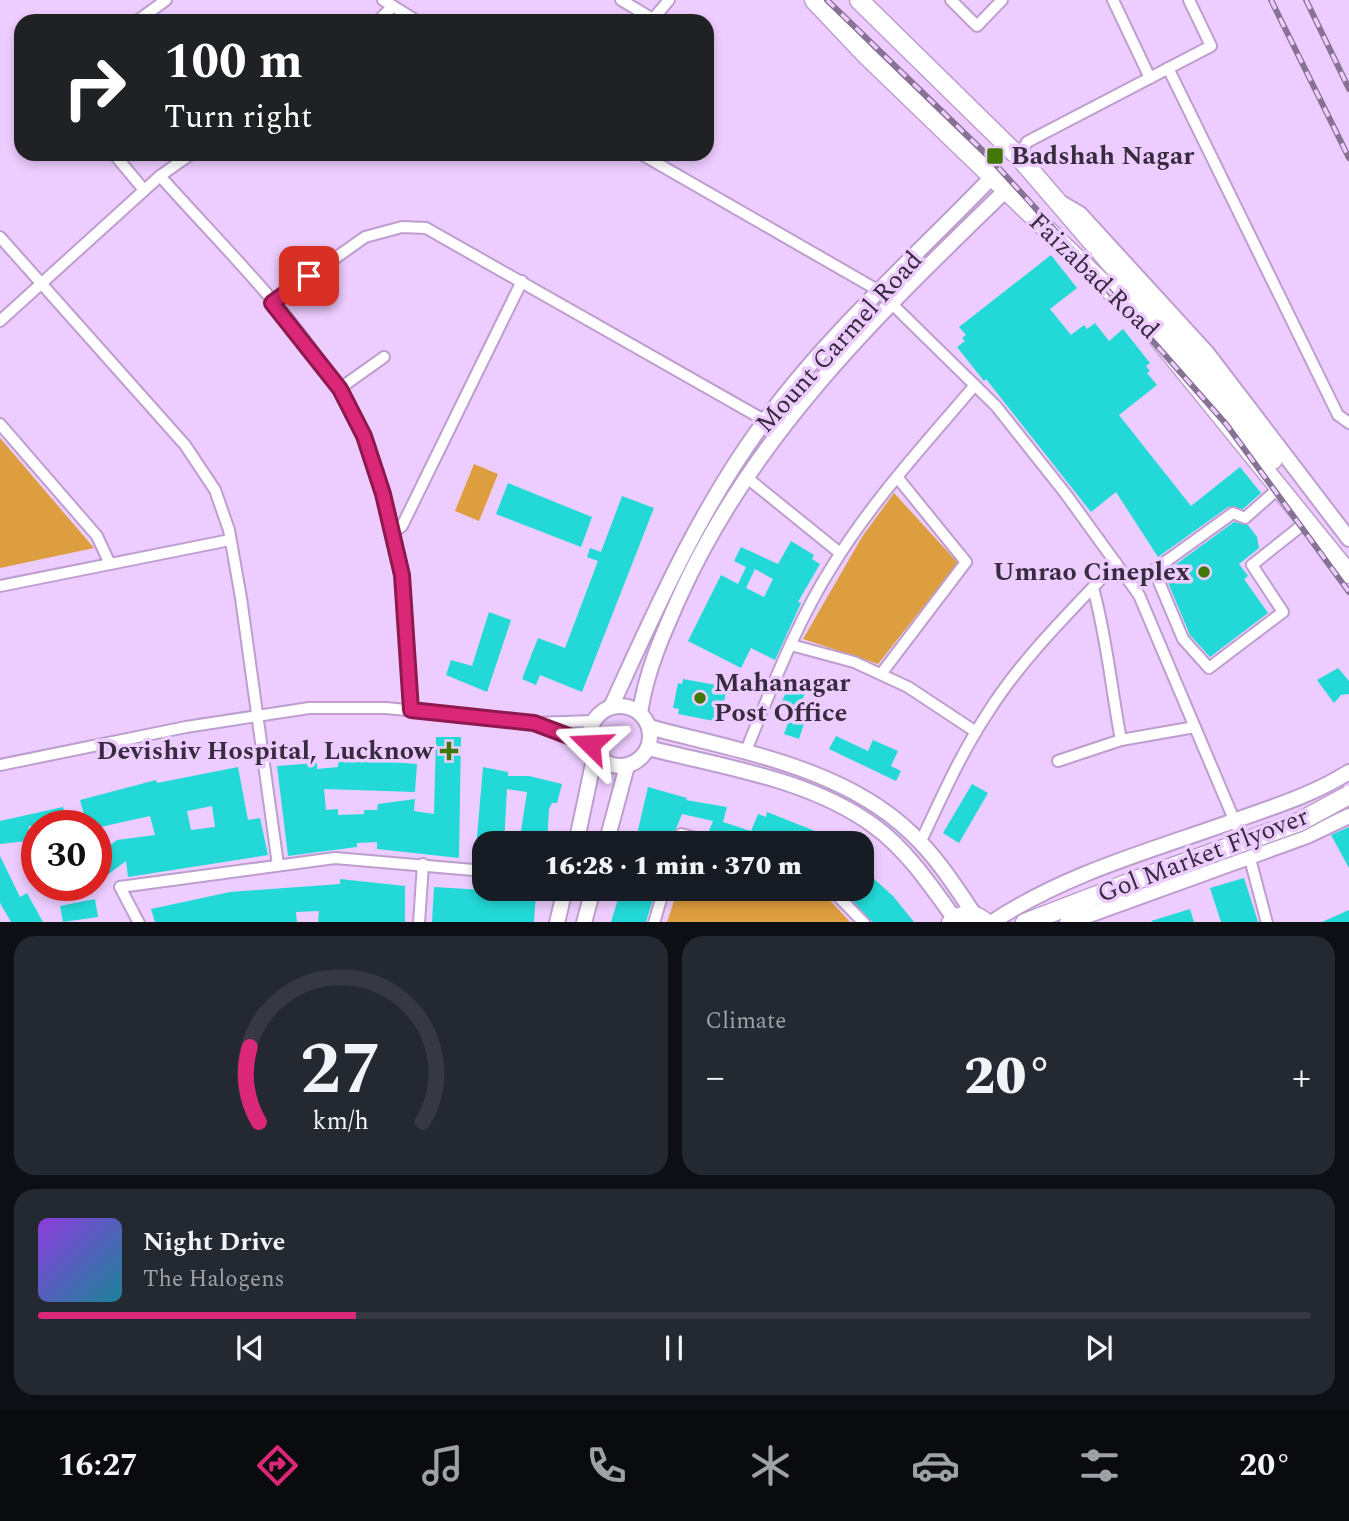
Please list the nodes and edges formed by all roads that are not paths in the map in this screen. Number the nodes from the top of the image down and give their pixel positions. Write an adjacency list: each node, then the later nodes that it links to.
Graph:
1 (166, 0): 12 (street)
2 (383, 0): 11 (street)
3 (621, 0): 15 (street)
4 (669, 0): 16 (street)
5 (814, 0): 24 (main road, Faizabad Road)
6 (859, 0): 19 (main road, Faizabad Road)
7 (951, 0): 8 (street)
8 (1002, 0)
9 (1113, 0): 18 (street)
10 (1189, 0): 17 (street)
11 (393, 6): 13 (street); 14 (street)
12 (146, 14)
13 (385, 14)
14 (406, 14)
15 (645, 14)
16 (657, 14)
17 (1168, 68): 18 (street); 39 (street)
18 (1150, 78): 19 (street)
19 (1019, 157): 27 (main road, Faizabad Road)
20 (120, 161): 25 (street)
21 (181, 161): 23 (street)
22 (652, 161): 31 (street)
23 (160, 176): 25 (street); 32 (street)
24 (991, 178): 26 (main road, Faizabad Road); 31 (street, Mount Carmel Road)
25 (144, 190): 30 (street)
26 (1005, 191): 31 (street); 43 (main road, Faizabad Road)
27 (1056, 199): 46 (street, Faizabad Road); 51 (main road)
28 (0, 237): 30 (street)
29 (522, 281): 32 (street); 37 (street); 45 (street)
30 (40, 283): 33 (street); 47 (street)
31 (886, 298): 35 (street); 37 (street, Mount Carmel Road); 40 (street)
32 (272, 303): 36 (street)
33 (0, 321)
34 (384, 356): 36 (street)
35 (975, 385): 42 (street); 49 (street)
36 (340, 389): 45 (street)
37 (765, 421): 40 (street); 59 (street, Mount Carmel Road)
38 (0, 424): 50 (street)
39 (1349, 424)
40 (780, 429): 41 (street)
41 (746, 477): 48 (street); 61 (street)
42 (897, 477): 48 (street); 58 (street)
43 (1280, 486): 44 (main road, Faizabad Road); 53 (street)
44 (1306, 523): 52 (main road, Faizabad Road); 53 (street)
45 (392, 534): 60 (street)
46 (1349, 539)
47 (230, 540): 50 (street); 62 (street)
48 (840, 553): 57 (street)
49 (1116, 563): 55 (street); 56 (street)
50 (110, 564): 54 (street)
51 (1349, 565)
52 (1349, 574)
53 (1160, 584): 56 (street)
54 (0, 586)
55 (1093, 588): 67 (street); 68 (street)
56 (1139, 595): 66 (street)
57 (791, 645): 58 (street); 71 (street)
58 (881, 674): 67 (street)
59 (611, 707): 61 (street); 63 (street)
60 (411, 710): 62 (street); 64 (street)
61 (640, 713): 65 (street)
62 (256, 716): 73 (street); 84 (street)
63 (593, 721): 64 (street); 70 (street)
64 (534, 723): 70 (street)
65 (649, 727): 69 (street); 71 (street)
66 (1195, 727): 68 (street); 78 (street)
67 (976, 732): 81 (street)
68 (1121, 740): 72 (street)
69 (648, 748): 74 (street); 91 (street)
70 (593, 749): 74 (street); 79 (street)
71 (745, 753): 81 (street)
72 (1058, 761)
73 (0, 765)
74 (627, 766): 80 (street)
75 (1349, 772): 78 (street)
76 (1349, 796): 90 (main road, Gol Market Flyover, bridge)
77 (1349, 816): 82 (street)
78 (1235, 821): 82 (street); 92 (street)
79 (578, 831)
80 (610, 831)
81 (920, 843): 92 (street)
82 (1249, 855): 90 (street); 100 (street)
83 (423, 864): 84 (street); 85 (street); 94 (street)
84 (278, 866): 93 (street)
85 (472, 870)
86 (562, 901): 95 (street)
87 (590, 901): 96 (street)
88 (660, 901): 97 (street)
89 (843, 901): 98 (street)
90 (1061, 917): 99 (main road, Gol Market Flyover)
91 (952, 920): 92 (main road)
92 (984, 920)
93 (139, 922)
94 (419, 922)
95 (557, 922)
96 (584, 922)
97 (654, 922)
98 (864, 922)
99 (1025, 922)
100 (1267, 922)

